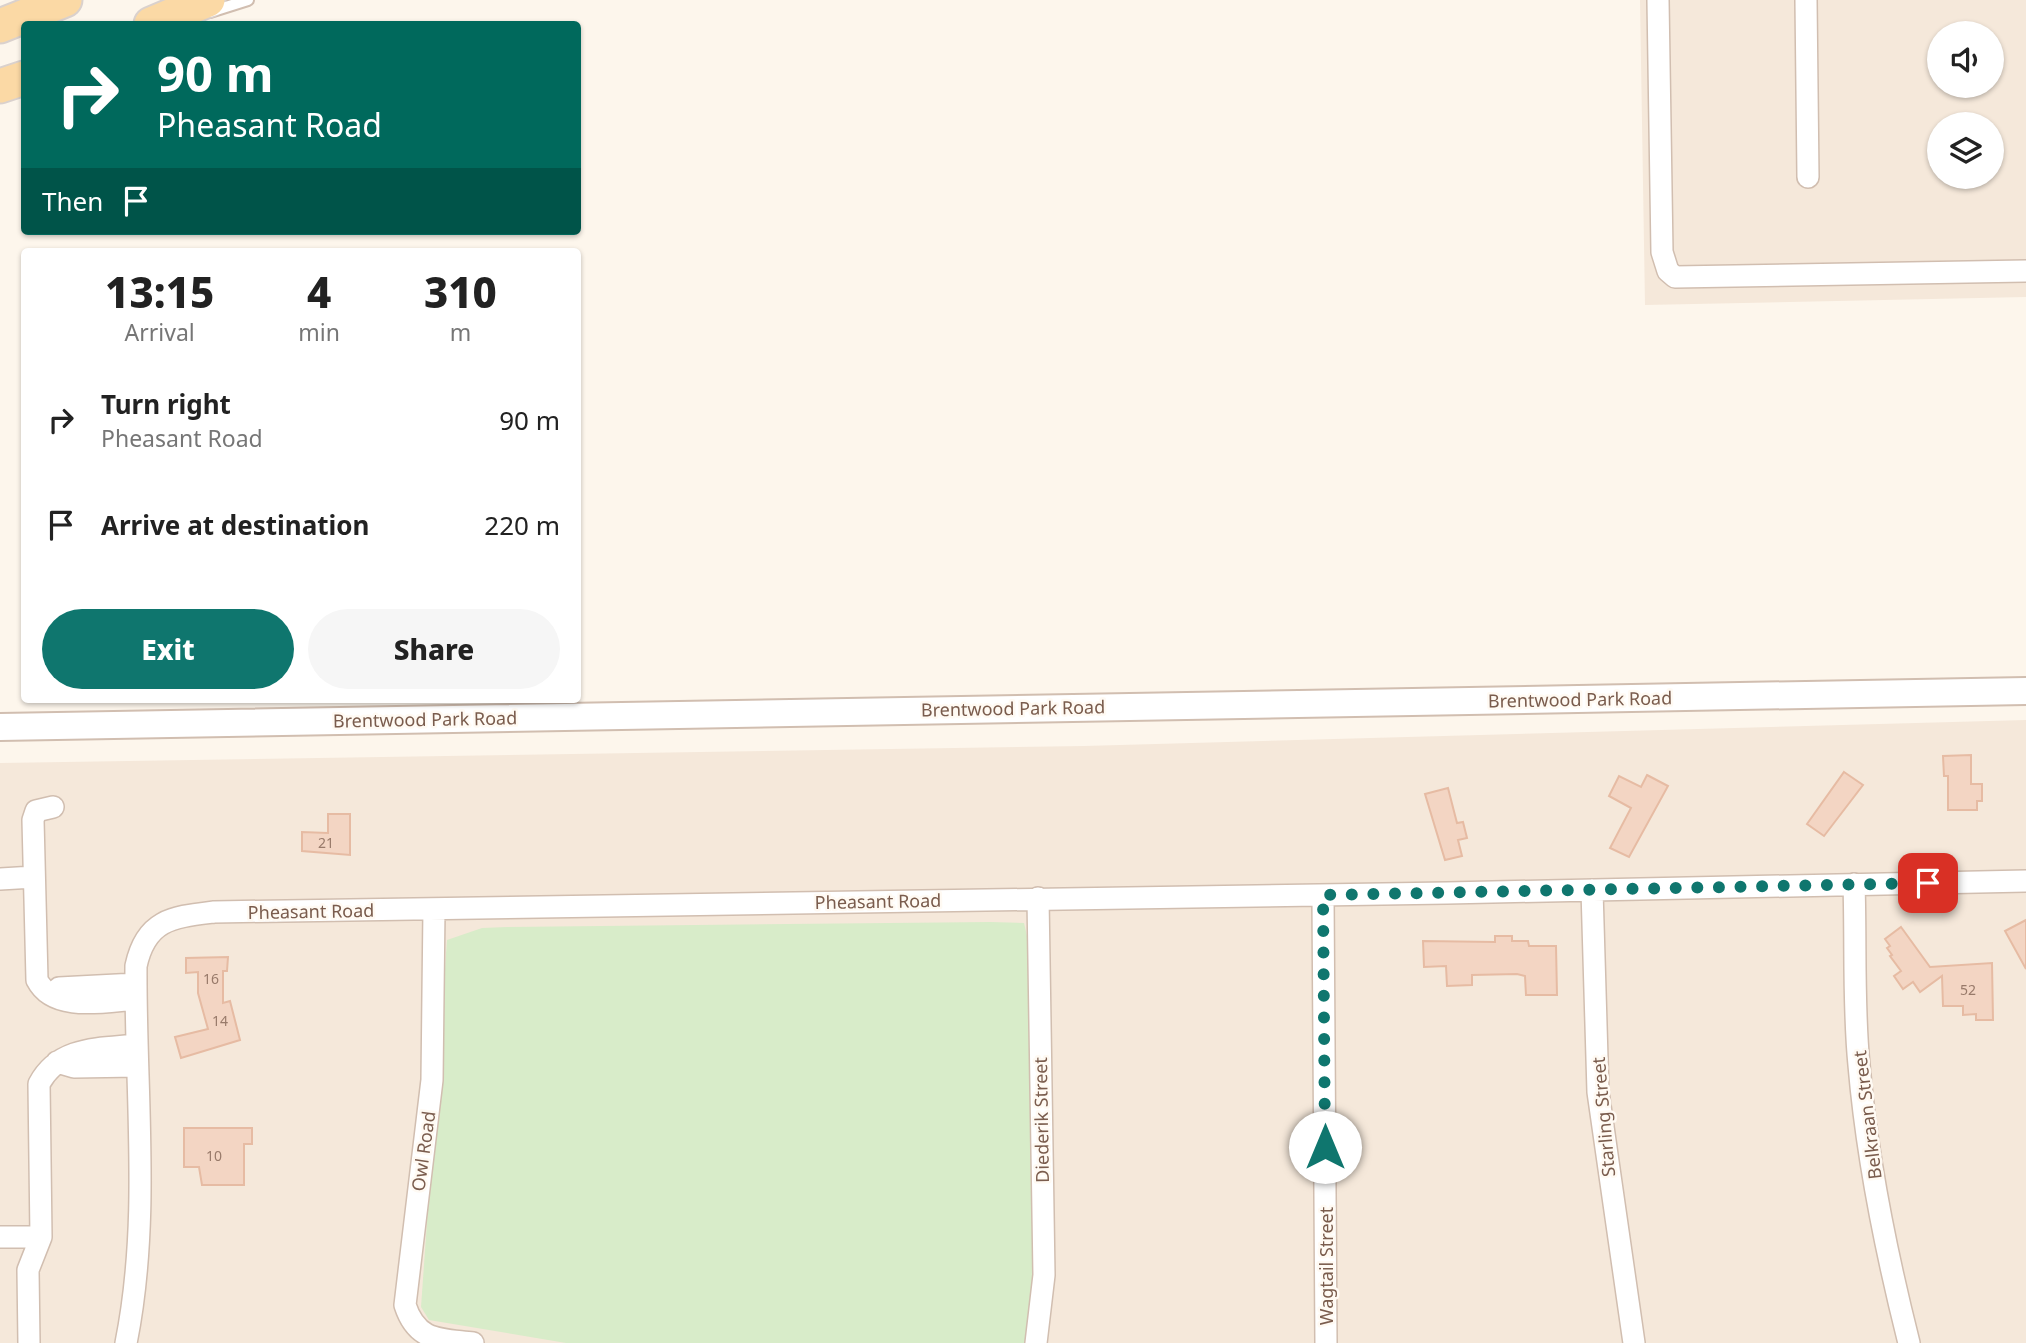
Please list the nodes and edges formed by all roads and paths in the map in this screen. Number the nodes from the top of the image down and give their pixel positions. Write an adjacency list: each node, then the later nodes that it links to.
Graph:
1 (65, 0): 8 (main road)
2 (208, 0): 6 (main road)
3 (248, 0): 7 (lane)
4 (1658, 0): 12 (street)
5 (1806, 0): 11 (street)
6 (158, 21)
7 (173, 21)
8 (0, 26)
9 (21, 79): 10 (main road)
10 (0, 86)
11 (1808, 177)
12 (2026, 271)
13 (2026, 691): 14 (street, Brentwood Park Road)
14 (0, 727)
15 (53, 807): 16 (street)
16 (34, 877): 17 (street); 24 (street)
17 (0, 879)
18 (2026, 881): 19 (street, Pheasant Road)
19 (1854, 884): 20 (street, Pheasant Road); 34 (street, Belkraan Street)
20 (1592, 890): 21 (street, Pheasant Road); 33 (street, Starling Street)
21 (1323, 895): 22 (street, Pheasant Road); 32 (street, Wagtail Street)
22 (1038, 898): 23 (street, Pheasant Road); 31 (street, Diederik Street)
23 (434, 909): 24 (street, Pheasant Road); 30 (street, Owl Road)
24 (136, 991): 25 (street, Pheasant Road)
25 (137, 1055): 27 (street); 29 (street, Pheasant Road)
26 (0, 1237): 27 (street)
27 (41, 1237): 28 (street)
28 (29, 1343)
29 (126, 1343)
30 (473, 1343)
31 (1036, 1343)
32 (1326, 1343)
33 (1633, 1343)
34 (1909, 1343)

